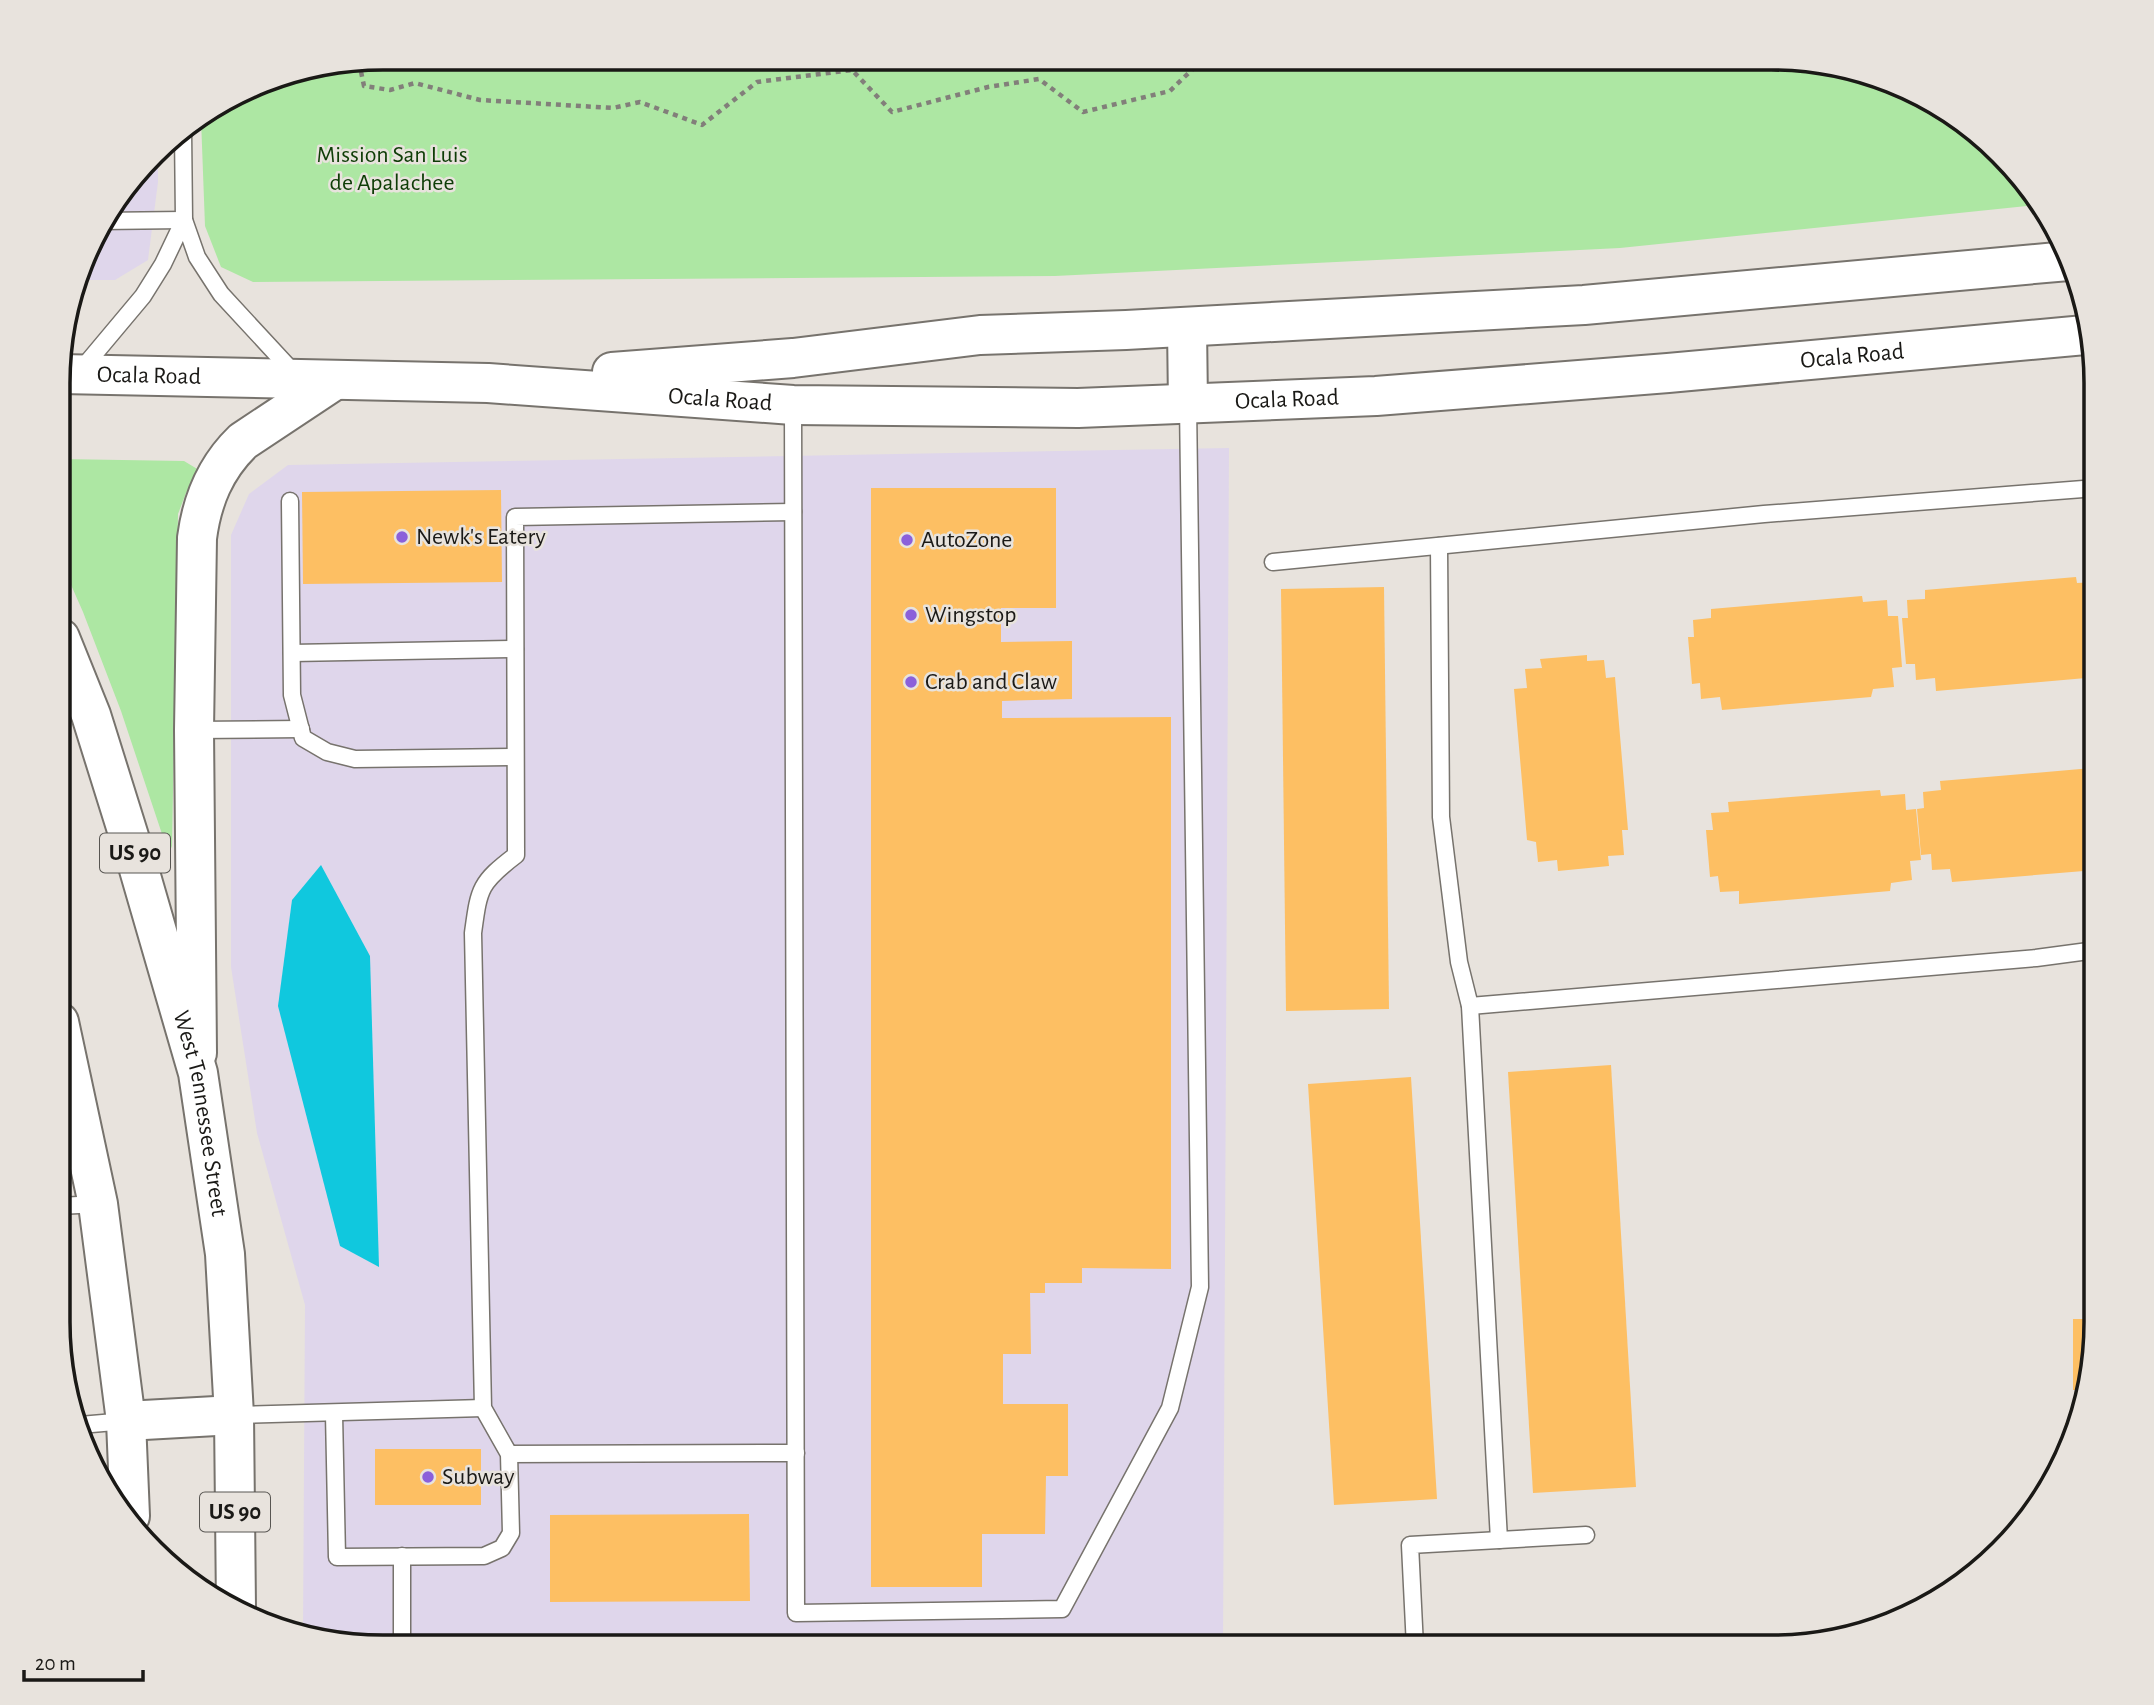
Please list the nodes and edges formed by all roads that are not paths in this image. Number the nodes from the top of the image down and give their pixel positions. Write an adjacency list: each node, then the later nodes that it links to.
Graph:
1 (183, 143): 2 (lane)
2 (184, 220): 3 (lane); 8 (lane); 9 (lane)
3 (116, 221)
4 (2059, 262): 5 (main road, Ocala Road)
5 (1186, 327): 7 (main road, Ocala Road); 11 (main road)
6 (2080, 335): 11 (main road, Ocala Road)
7 (793, 358): 10 (main road, Ocala Road); 12 (main road)
8 (70, 374): 9 (main road, Ocala Road)
9 (317, 379): 10 (main road, Ocala Road); 22 (main road)
10 (488, 383): 12 (main road, Ocala Road)
11 (1188, 404): 12 (main road, Ocala Road); 35 (lane)
12 (793, 405): 15 (lane)
13 (2084, 489): 16 (lane)
14 (290, 501): 19 (lane)
15 (793, 512): 18 (lane); 35 (lane)
16 (1439, 546): 17 (lane); 25 (lane)
17 (1273, 562)
18 (515, 649): 19 (lane); 23 (lane)
19 (292, 653): 21 (lane)
20 (70, 663): 27 (main road, West Tennessee Street / US 90)
21 (301, 729): 22 (lane); 23 (lane)
22 (194, 730): 27 (main road)
23 (515, 757): 30 (lane)
24 (2084, 951): 25 (lane)
25 (1470, 1006): 39 (lane)
26 (70, 1073): 28 (main road)
27 (198, 1073): 32 (main road, West Tennessee Street / US 90)
28 (98, 1204): 29 (lane); 33 (main road)
29 (70, 1205)
30 (483, 1408): 31 (lane); 36 (lane)
31 (334, 1413): 32 (lane); 40 (lane)
32 (234, 1415): 33 (main road); 41 (main road, West Tennessee Street / US 90)
33 (126, 1421): 34 (lane); 37 (main road)
34 (87, 1424)
35 (796, 1453): 36 (lane)
36 (509, 1454): 40 (lane)
37 (130, 1505)
38 (1586, 1535): 39 (lane)
39 (1499, 1540): 43 (lane)
40 (402, 1556): 42 (lane)
41 (236, 1598)
42 (402, 1635)
43 (1414, 1635)

